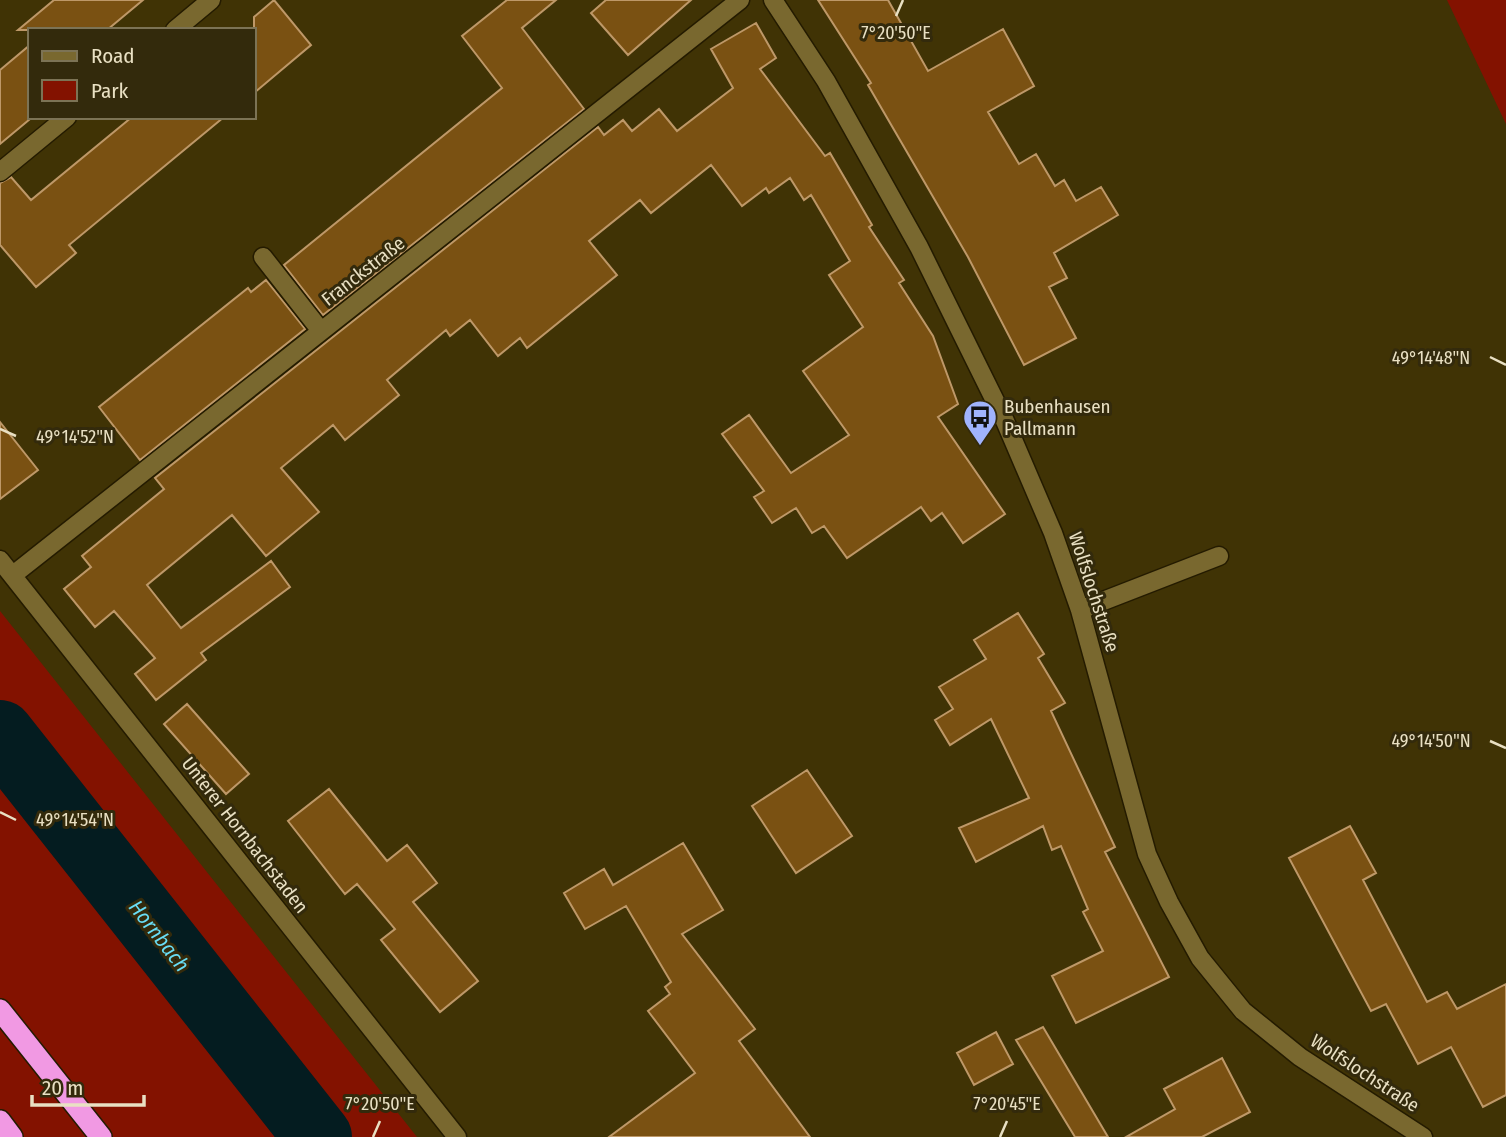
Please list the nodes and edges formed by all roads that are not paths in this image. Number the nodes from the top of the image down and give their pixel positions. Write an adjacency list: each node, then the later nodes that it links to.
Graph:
1 (211, 0): 4 (street)
2 (740, 0): 8 (street, Franckstraße)
3 (772, 0): 12 (street, Wolfslochstraße)
4 (177, 28)
5 (65, 119): 6 (street)
6 (0, 172)
7 (264, 257): 8 (street)
8 (321, 331): 11 (street, Franckstraße)
9 (1219, 556): 12 (street)
10 (0, 560): 11 (street, Unterer Hornbachstaden)
11 (13, 575): 17 (street, Unterer Hornbachstaden)
12 (1080, 610): 18 (street, Wolfslochstraße)
13 (0, 1010): 16 (highway)
14 (0, 1121): 15 (highway)
15 (12, 1137)
16 (101, 1137)
17 (457, 1137)
18 (1423, 1137)

